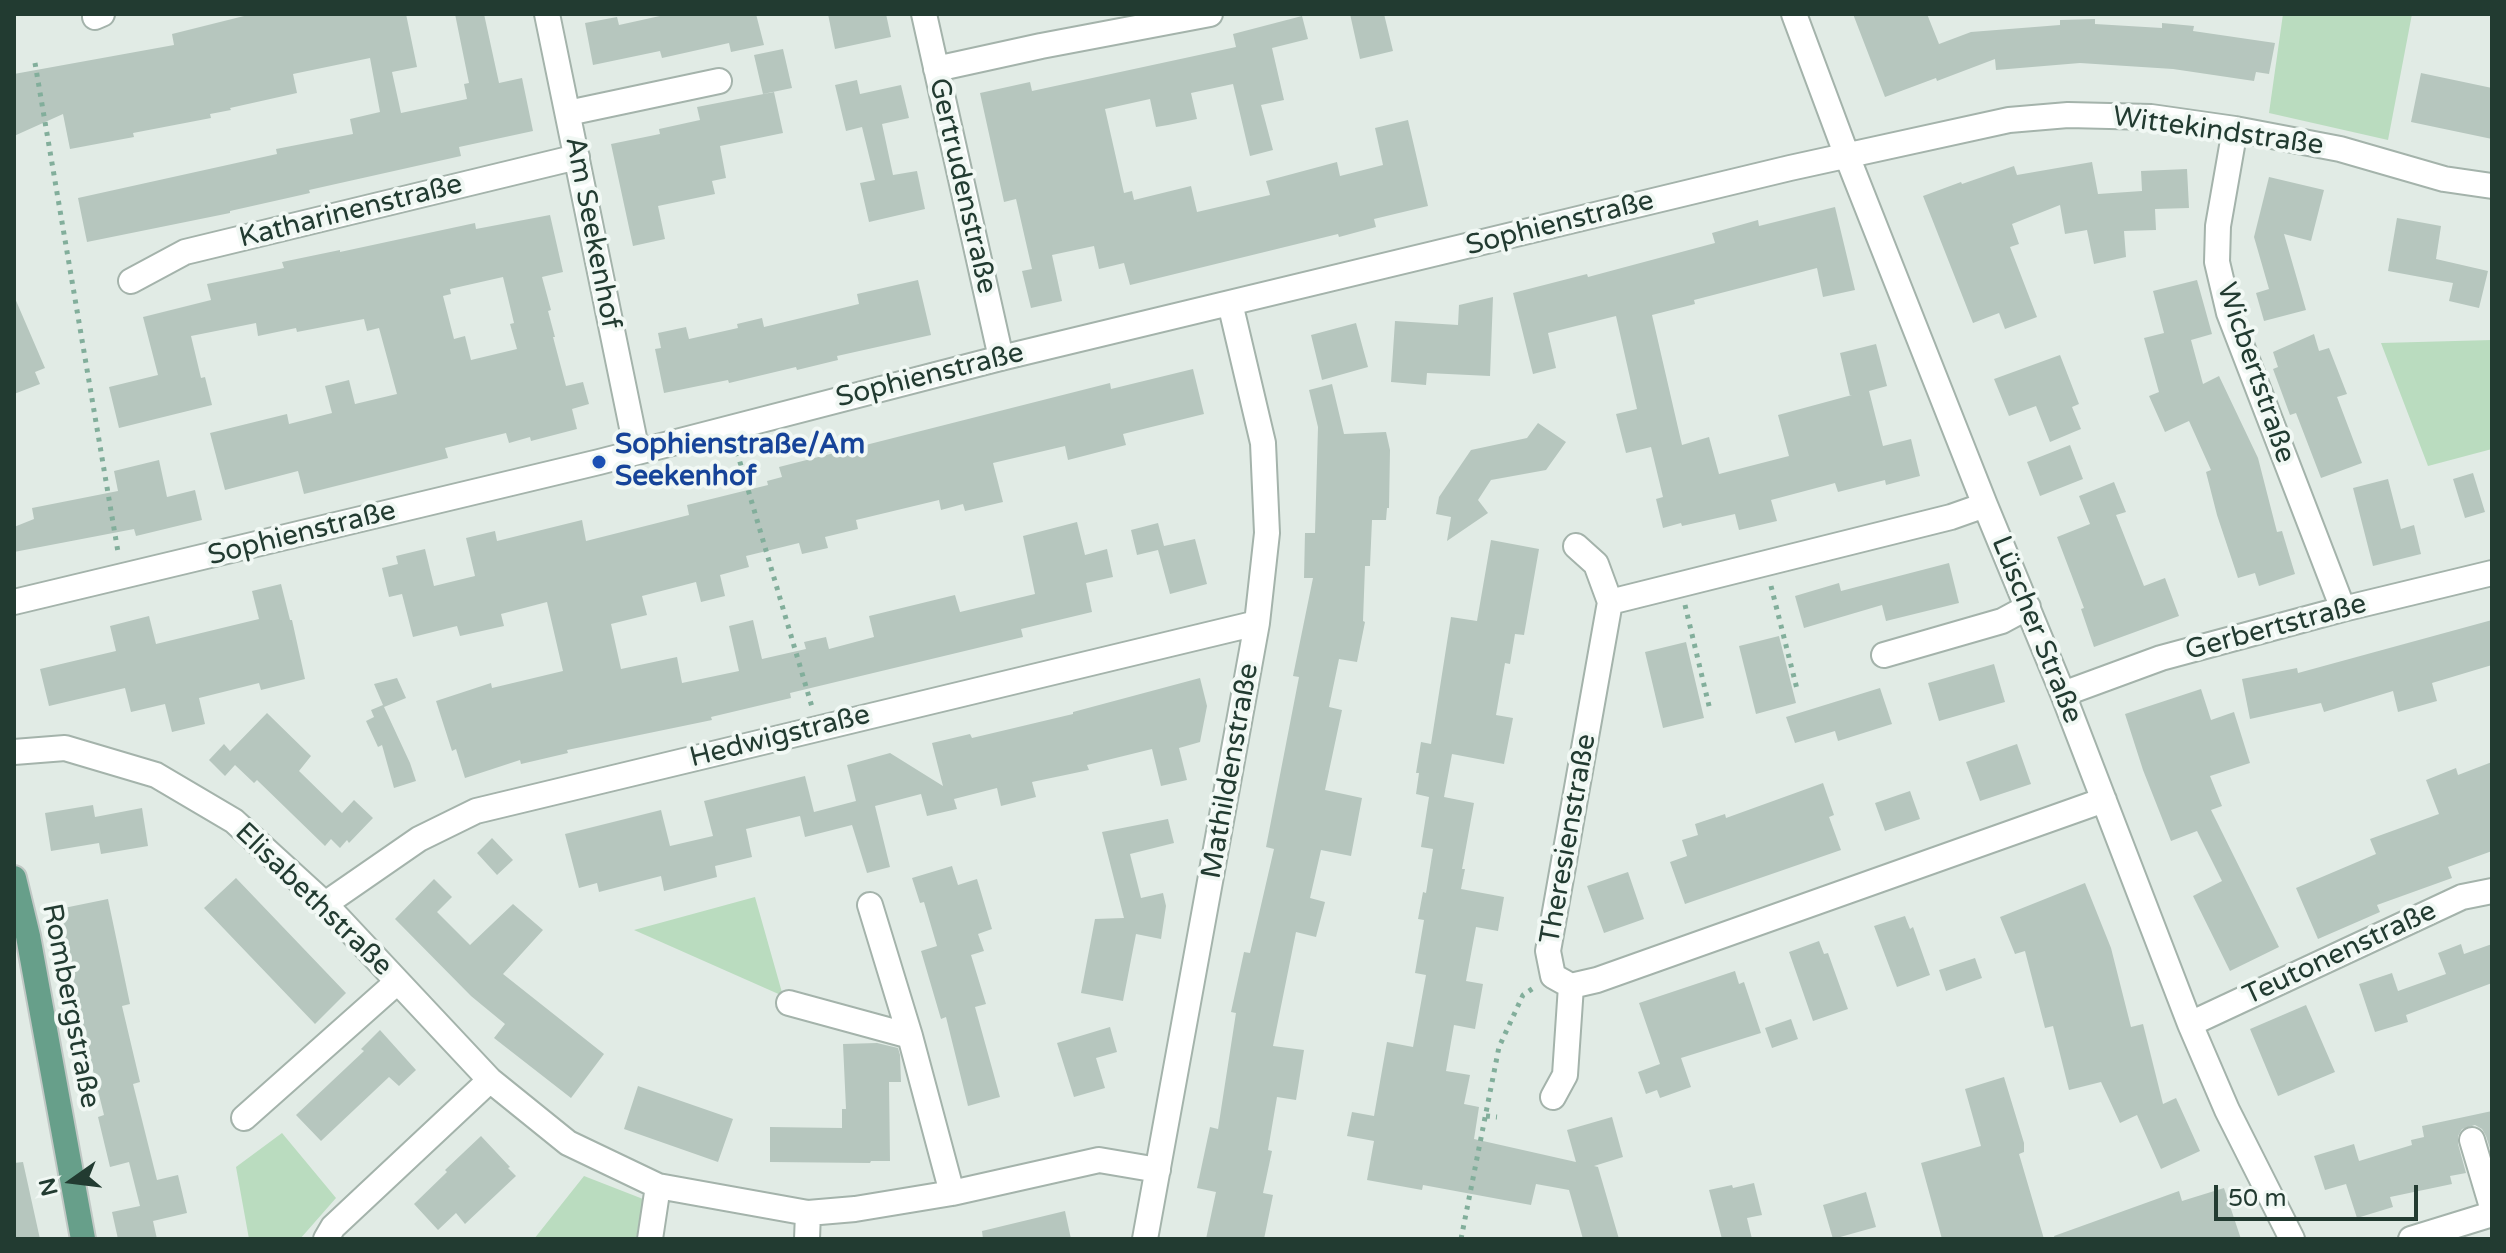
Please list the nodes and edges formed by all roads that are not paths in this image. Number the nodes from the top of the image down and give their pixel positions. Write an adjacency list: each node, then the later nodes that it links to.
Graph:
1 (547, 14): 7 (street, Am Seekenhof)
2 (924, 14): 5 (street, Gertrudenstraße)
3 (1210, 14): 5 (street)
4 (1794, 14): 9 (street, Lüscher Straße)
5 (936, 69): 14 (street, Gertrudenstraße)
6 (719, 81): 7 (street)
7 (568, 113): 10 (street, Am Seekenhof)
8 (2235, 129): 9 (street, Wittekindstraße); 11 (street, Wittekindstraße); 22 (street, Wicbertstraße)
9 (1847, 156): 13 (street, Sophienstraße); 16 (street, Lüscher Straße)
10 (577, 157): 12 (street, Katharinenstraße); 15 (street, Am Seekenhof)
11 (2492, 186)
12 (131, 281)
13 (1230, 303): 14 (street, Sophienstraße); 23 (street, Mathildenstraße)
14 (1001, 358): 15 (street, Sophienstraße)
15 (637, 452): 19 (street, Sophienstraße)
16 (1985, 505): 20 (street); 21 (street, Lüscher Straße)
17 (1576, 546): 20 (street)
18 (2492, 573): 22 (street, Gerbertstraße)
19 (14, 602)
20 (1610, 602): 32 (street, Theresienstraße)
21 (2028, 607): 24 (street); 25 (street, Lüscher Straße)
22 (2343, 609): 25 (street, Gerbertstraße)
23 (1257, 623): 30 (street, Hedwigstraße); 41 (street, Mathildenstraße)
24 (1884, 655)
25 (2063, 694): 27 (street, Lüscher Straße)
26 (14, 752): 30 (street, Elisabethstraße)
27 (2104, 800): 32 (street, Theresienstraße); 35 (street, Lüscher Straße)
28 (14, 878): 47 (main road, Rombergstraße)
29 (2492, 891): 35 (street, Teutonenstraße)
30 (325, 904): 33 (street, Elisabethstraße)
31 (870, 905): 36 (street)
32 (1562, 981): 38 (street)
33 (396, 983): 37 (street, Elisabethstraße); 39 (street)
34 (789, 1003): 36 (street)
35 (2190, 1024): 52 (street, Lüscher Straße)
36 (910, 1036): 43 (street)
37 (490, 1080): 42 (street, Elisabethstraße); 48 (street)
38 (1553, 1097)
39 (244, 1118)
40 (2472, 1140): 44 (street)
41 (1158, 1170): 43 (street, Elisabethstraße); 51 (street, Mathildenstraße)
42 (658, 1186): 45 (street, Elisabethstraße); 49 (street)
43 (952, 1193): 45 (street, Elisabethstraße)
44 (2492, 1207)
45 (808, 1213): 50 (street)
46 (2492, 1214): 53 (street)
47 (83, 1239)
48 (326, 1239)
49 (650, 1239)
50 (807, 1239)
51 (1145, 1239)
52 (2292, 1239)
53 (2411, 1239)

